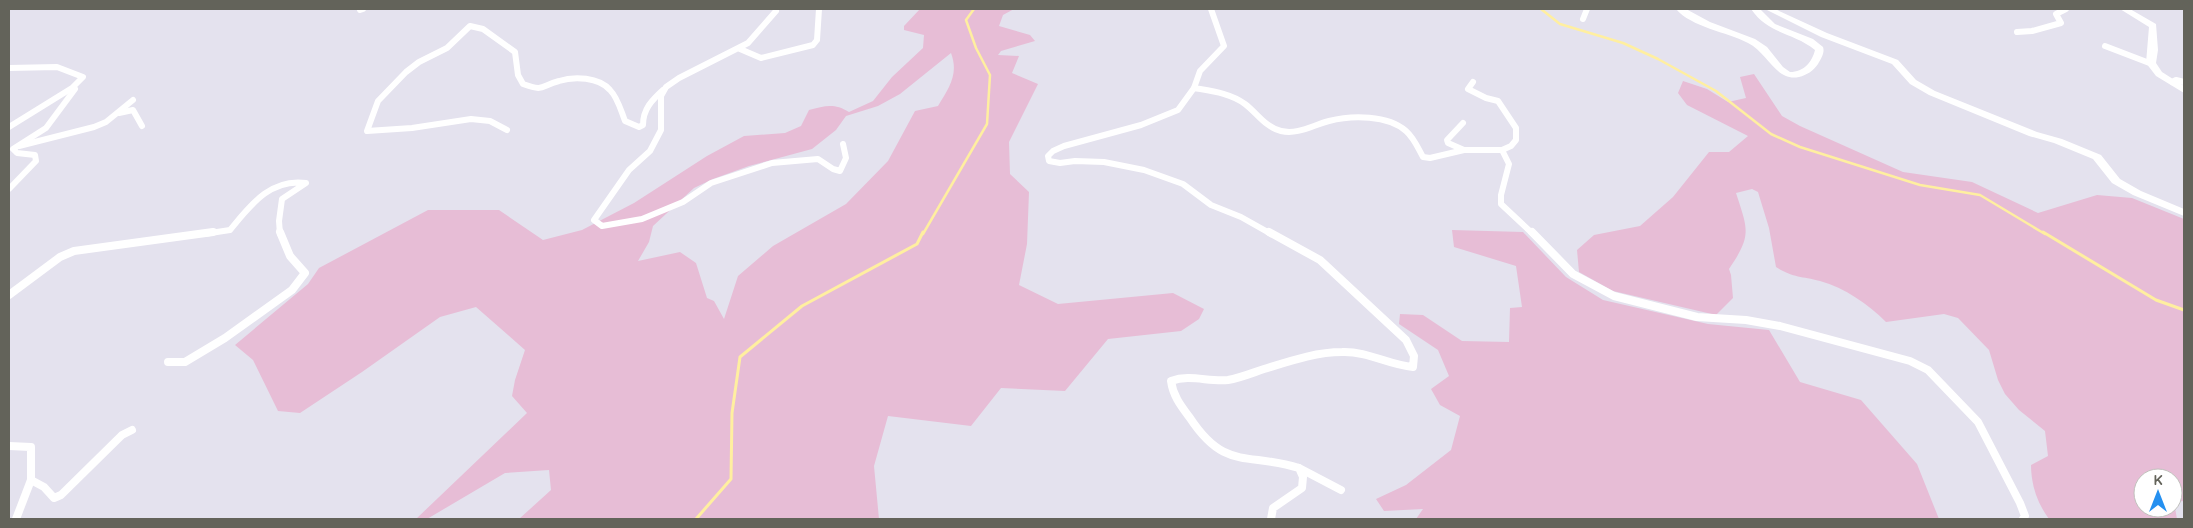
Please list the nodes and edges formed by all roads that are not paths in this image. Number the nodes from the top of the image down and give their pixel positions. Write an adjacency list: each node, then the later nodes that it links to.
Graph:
1 (819, 9): 13 (street)
2 (1211, 9): 21 (street)
3 (1587, 9): 10 (street)
4 (1680, 9): 5 (street)
5 (1755, 9)
6 (1770, 9): 34 (street)
7 (2066, 9): 11 (street)
8 (2124, 9): 14 (street)
9 (776, 12): 13 (street)
10 (1583, 19)
11 (2017, 32)
12 (2105, 46): 14 (street)
13 (740, 48): 20 (street)
14 (2152, 64): 17 (street)
15 (9, 68): 19 (street)
16 (1473, 82): 32 (street)
17 (2172, 82): 18 (street); 22 (street)
18 (2184, 82)
19 (79, 83): 27 (street); 30 (street)
20 (666, 87): 28 (street); 29 (street)
21 (1194, 88): 31 (street); 39 (street)
22 (2184, 90)
23 (133, 100): 24 (street)
24 (117, 113): 26 (street); 30 (street)
25 (1463, 123): 31 (street)
26 (142, 126)
27 (9, 127)
28 (507, 130)
29 (843, 144)
30 (15, 147): 33 (street)
31 (1464, 150): 32 (street)
32 (1502, 150): 44 (street)
33 (9, 189)
34 (2184, 213)
35 (9, 296): 36 (street)
36 (168, 362)
37 (132, 430): 40 (street)
38 (9, 446): 40 (street)
39 (1299, 468): 41 (street); 43 (street)
40 (31, 480): 42 (street)
41 (1341, 490)
42 (16, 519)
43 (1271, 519)
44 (2023, 519)

